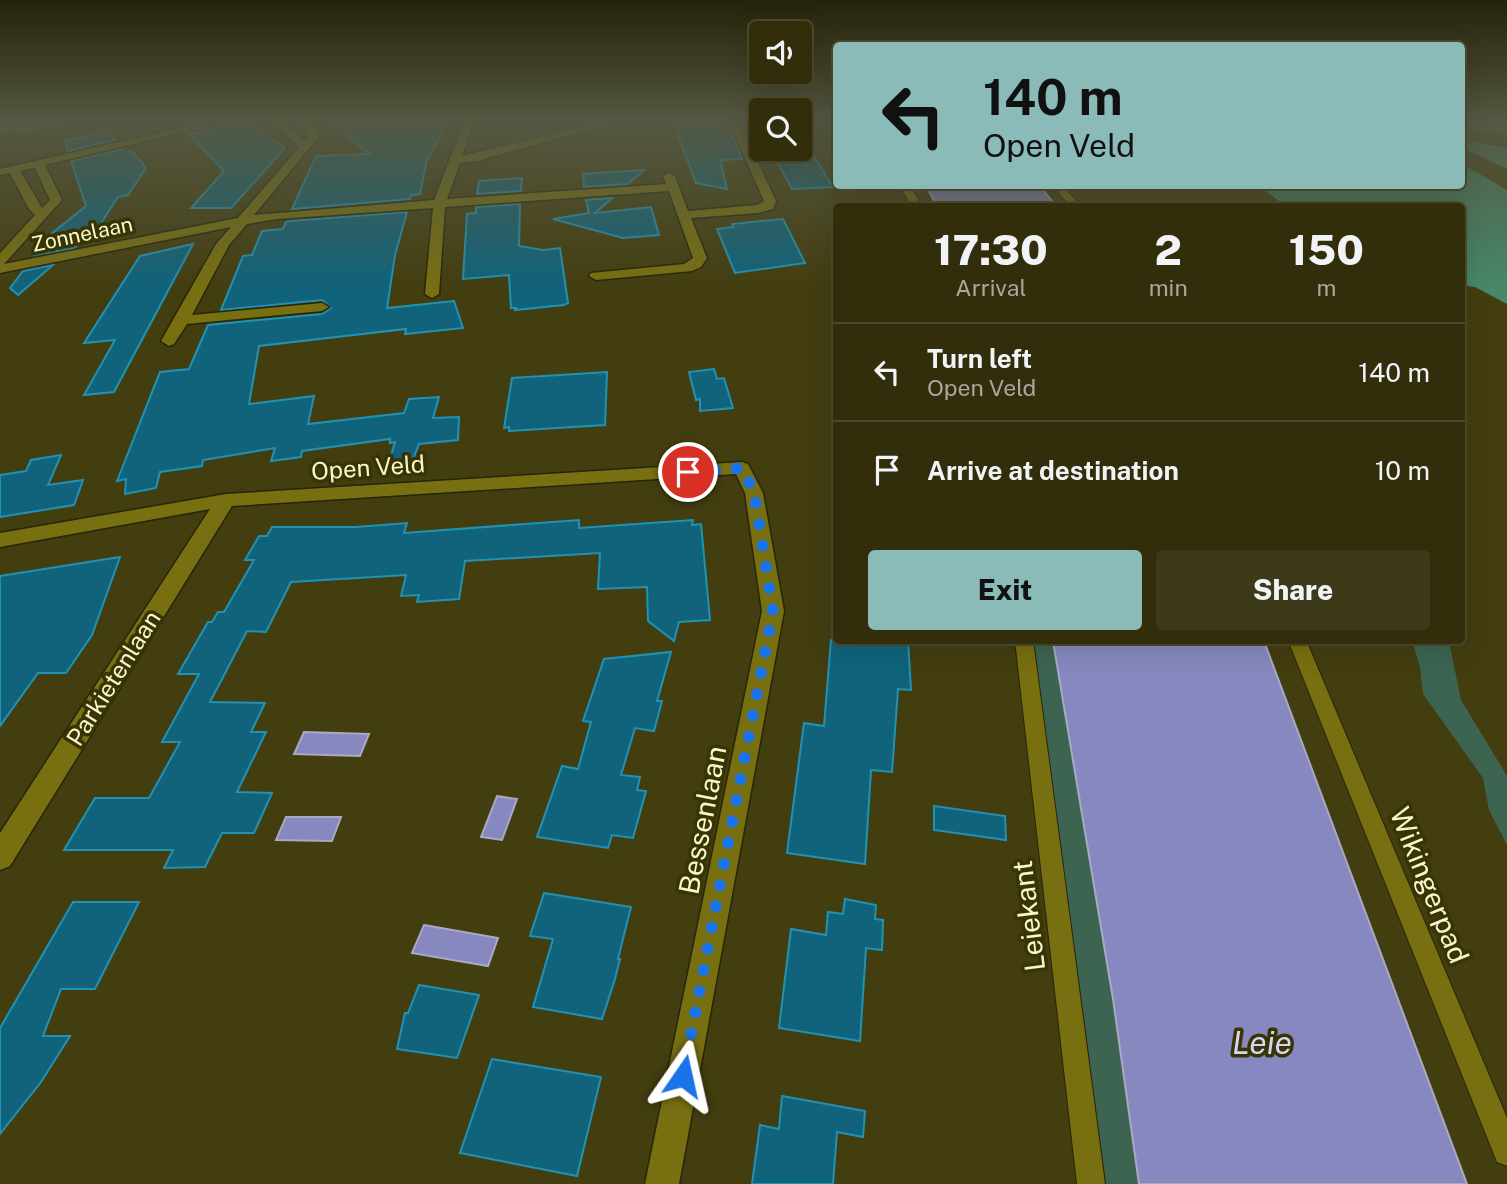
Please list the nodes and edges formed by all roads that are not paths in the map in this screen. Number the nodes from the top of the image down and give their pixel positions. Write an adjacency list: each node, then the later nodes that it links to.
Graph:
1 (11, 177): 9 (street)
2 (45, 177): 9 (street)
3 (281, 177): 11 (street)
4 (448, 177): 8 (street)
5 (759, 177): 10 (street)
6 (1060, 189): 7 (lane)
7 (1072, 203)
8 (439, 204): 10 (street, Zonnelaan); 11 (street, Zonnelaan); 15 (street)
9 (42, 214): 12 (street)
10 (682, 215): 14 (street)
11 (244, 221): 13 (street, Zonnelaan); 17 (street)
12 (0, 261)
13 (0, 269)
14 (596, 276)
15 (432, 294)
16 (322, 307): 17 (street)
17 (182, 320): 18 (street)
18 (169, 341)
19 (742, 468): 20 (street, Open Veld); 26 (street, Bessenlaan)
20 (226, 500): 21 (street, Open Veld); 24 (street, Parkietenlaan)
21 (0, 540)
22 (1024, 644): 27 (lane, Leiekant)
23 (1299, 644): 25 (lane, Wikingerpad)
24 (0, 857)
25 (1507, 1152)
26 (662, 1184)
27 (1091, 1184)

